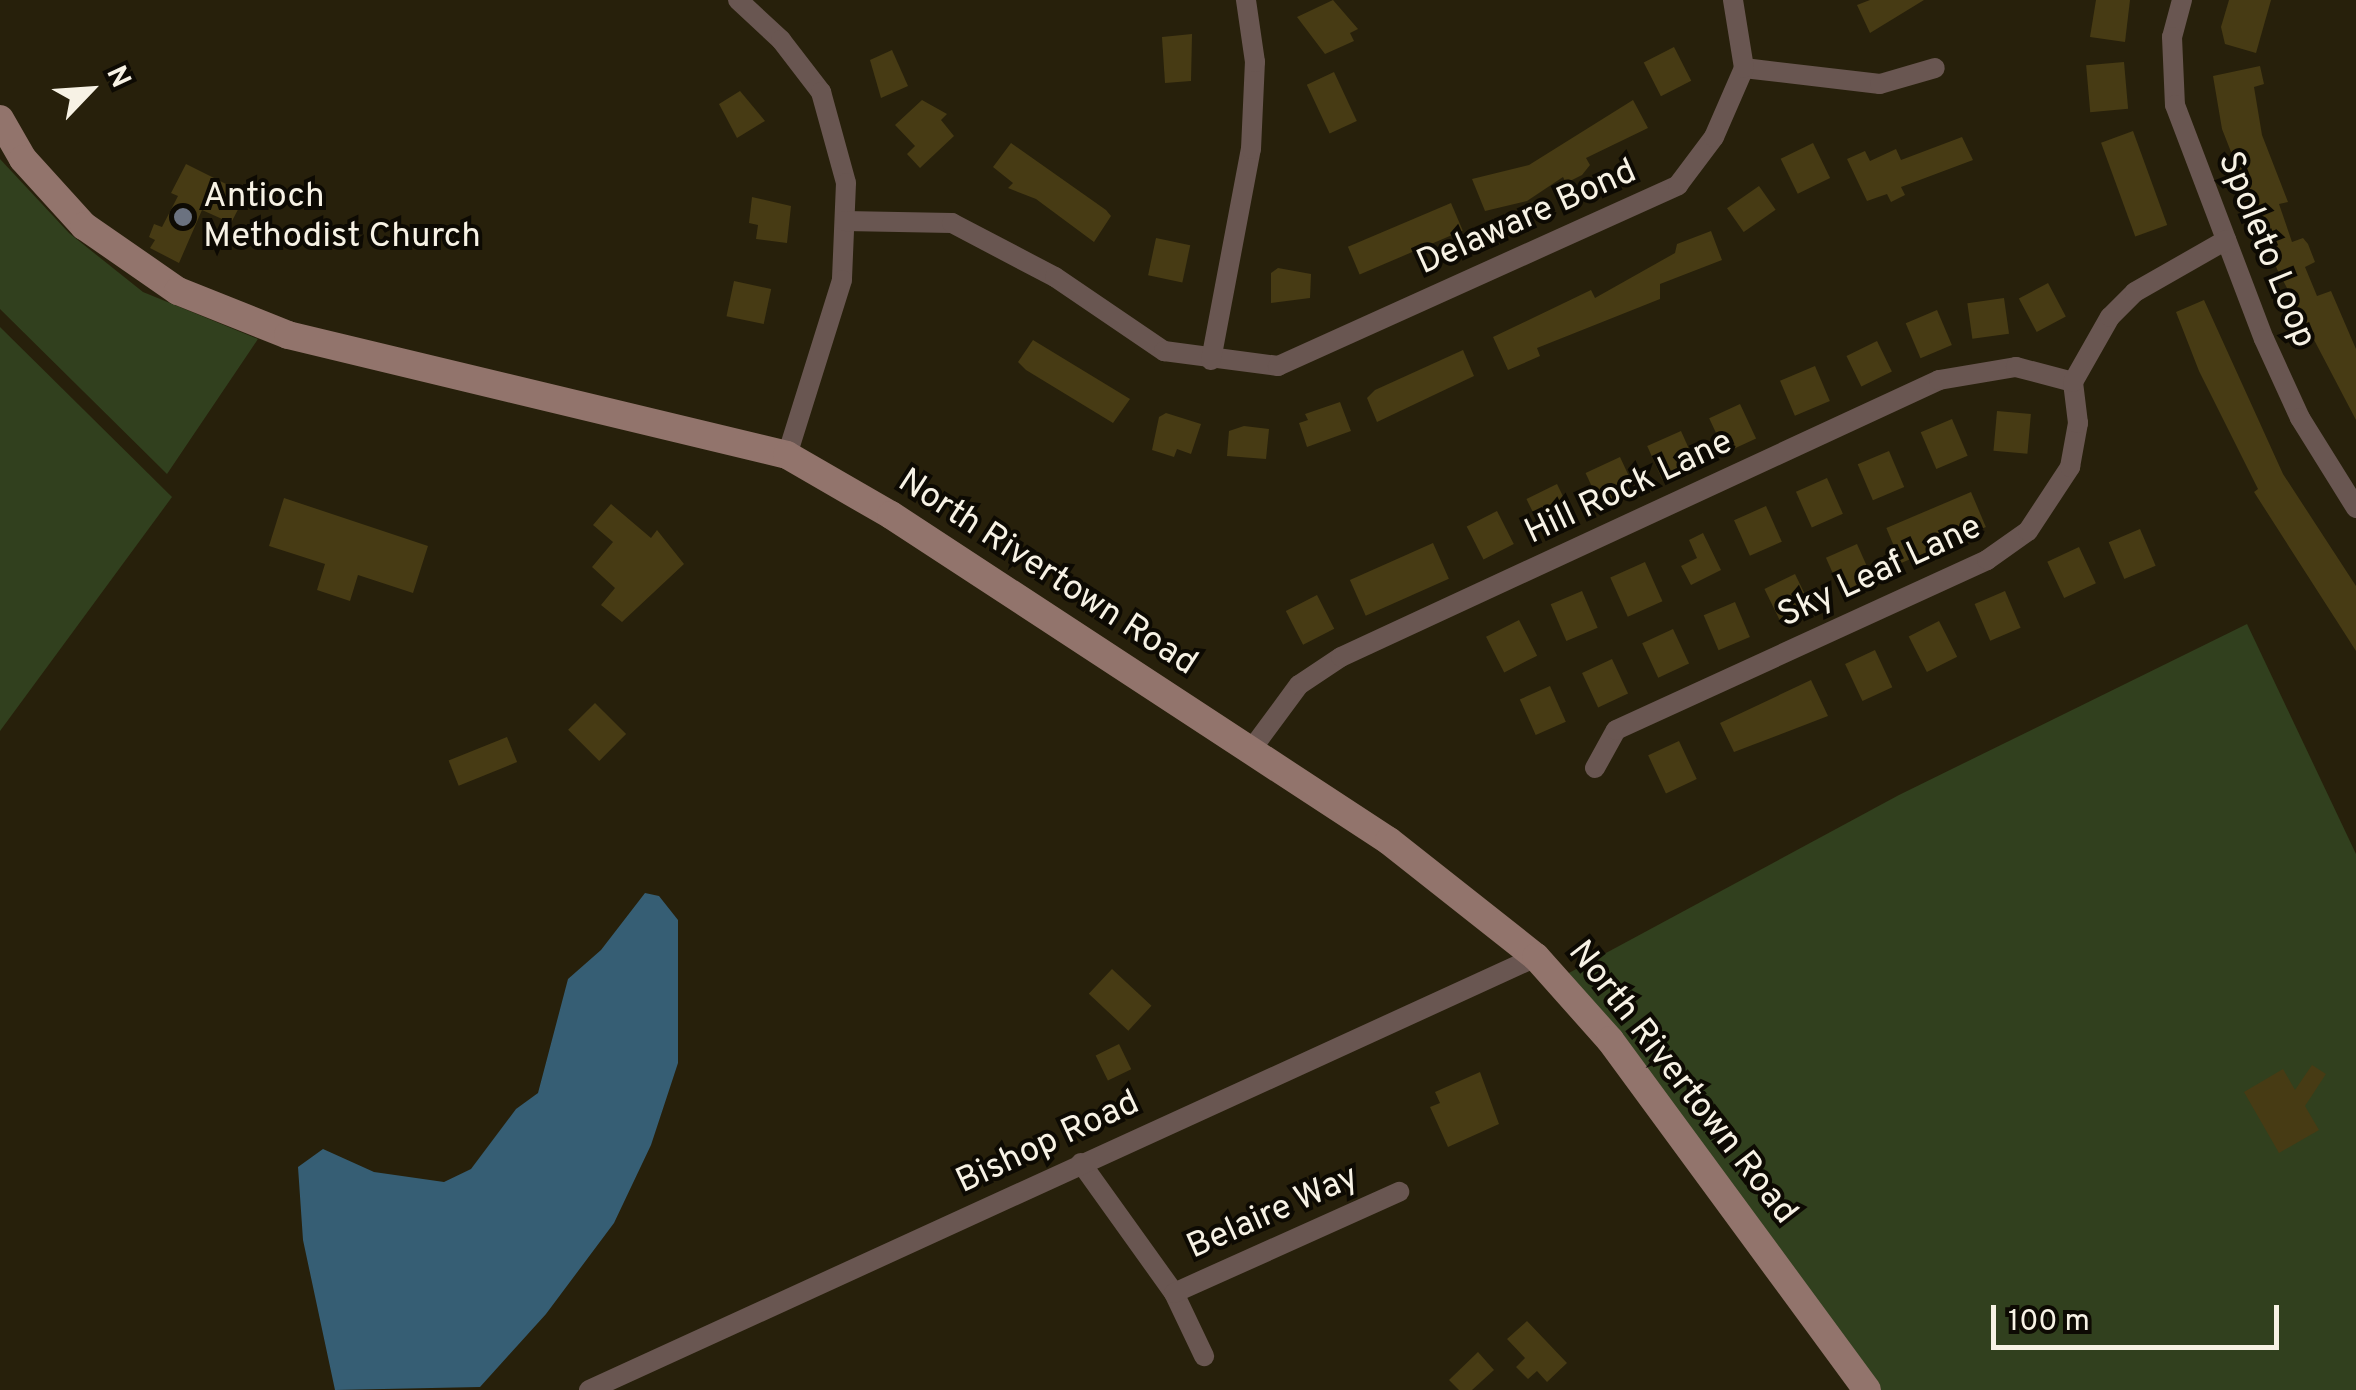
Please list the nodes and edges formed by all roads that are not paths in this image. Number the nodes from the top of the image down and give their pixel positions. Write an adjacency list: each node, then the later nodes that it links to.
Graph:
1 (738, 0): 8 (street)
2 (1246, 0): 10 (street)
3 (1732, 0): 5 (street)
4 (2182, 0): 9 (street, Spoleto Loop)
5 (1744, 68): 6 (street); 10 (street, Delaware Bond)
6 (1935, 68)
7 (0, 118): 12 (street, North Rivertown Road)
8 (845, 221): 10 (street, Delaware Bond); 12 (street)
9 (2226, 240): 11 (street); 13 (street, Spoleto Loop)
10 (1210, 360)
11 (2073, 382): 14 (street, Hill Rock Lane); 15 (street, Sky Leaf Lane)
12 (786, 456): 14 (street, North Rivertown Road)
13 (2356, 508)
14 (1251, 750): 16 (street, North Rivertown Road)
15 (1595, 768)
16 (1536, 957): 17 (street, Bishop Road); 22 (street, North Rivertown Road)
17 (1080, 1164): 19 (street); 21 (street, Bishop Road)
18 (1400, 1192): 19 (street, Belaire Way)
19 (1174, 1294): 20 (street)
20 (1204, 1356)
21 (589, 1390)
22 (1866, 1390)

